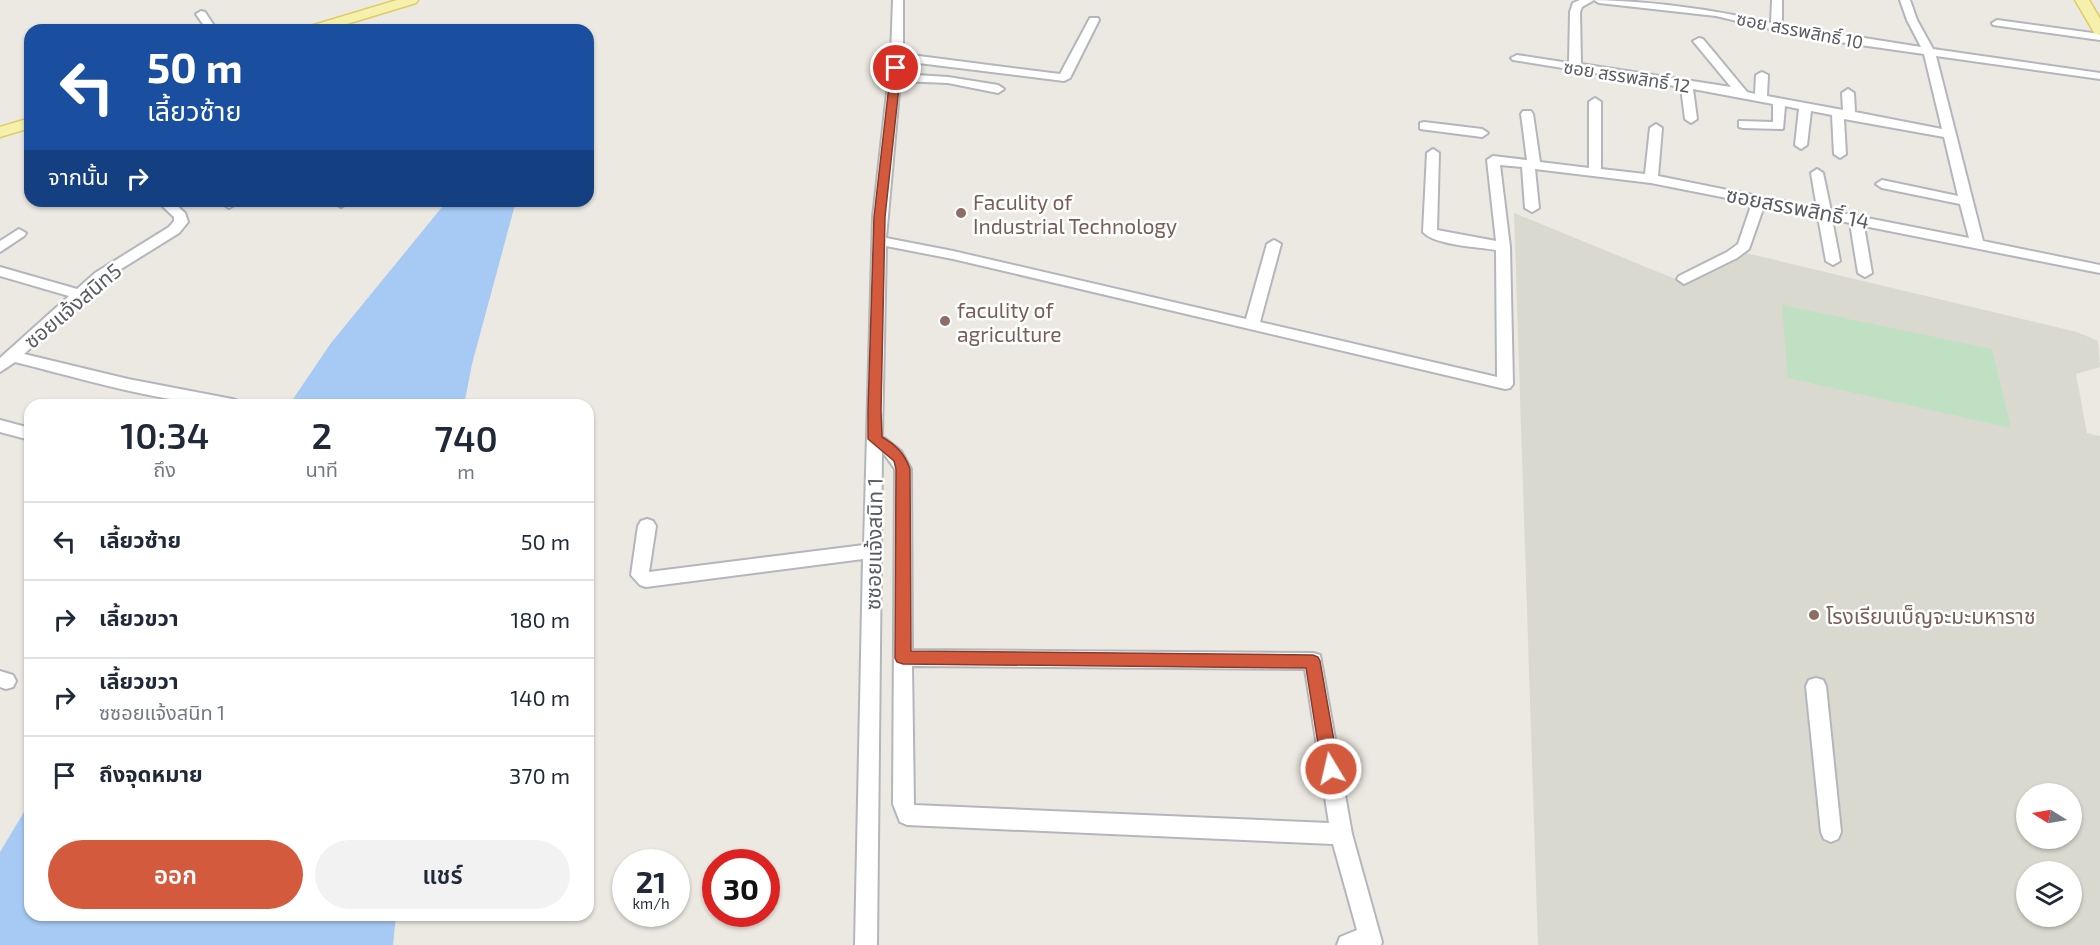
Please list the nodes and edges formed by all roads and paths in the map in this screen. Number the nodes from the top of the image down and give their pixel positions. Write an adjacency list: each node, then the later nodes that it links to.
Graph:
1 (411, 0): 14 (main road)
2 (425, 0): 15 (main road)
3 (898, 0): 21 (street, ซซอยแจ้งสนิท 1)
4 (1589, 0): 23 (street)
5 (1599, 0): 16 (street, ซอย สรรพสิทธิ์ 10)
6 (1777, 0): 16 (street)
7 (1905, 0): 20 (street)
8 (2082, 0): 10 (main road)
9 (201, 14): 13 (street)
10 (2095, 15): 17 (main road)
11 (1094, 20): 21 (street)
12 (1997, 23): 18 (street)
13 (208, 24)
14 (332, 24)
15 (347, 24)
16 (1776, 28): 20 (street, ซอย สรรพสิทธิ์ 10)
17 (2100, 31)
18 (2100, 37)
19 (1699, 41): 29 (street, ซอย สรรพสิทธิ์ 12)
20 (1929, 52): 25 (street, ซอย สรรพสิทธิ์ 10); 46 (street)
21 (897, 57): 26 (street, ซซอยแจ้งสนิท 1)
22 (1517, 58): 23 (street, ซอย สรรพสิทธิ์ 12)
23 (1575, 68): 27 (street, ซอย สรรพสิทธิ์ 12)
24 (1762, 75): 31 (street)
25 (2100, 76)
26 (894, 77): 28 (street); 62 (street, ซซอยแจ้งสนิท 1)
27 (1687, 86): 29 (street, ซอย สรรพสิทธิ์ 12); 38 (street)
28 (998, 89)
29 (1738, 92): 31 (street, ซอย สรรพสิทธิ์ 12)
30 (1848, 93): 36 (street)
31 (1761, 99): 33 (street, ซอย สรรพสิทธิ์ 12)
32 (1595, 102): 51 (street)
33 (1779, 103): 34 (street, ซอย สรรพสิทธิ์ 12); 39 (street)
34 (1805, 108): 36 (street, ซอย สรรพสิทธิ์ 12); 47 (street)
35 (1527, 114): 50 (street)
36 (1844, 116): 46 (street, ซอย สรรพสิทธิ์ 12); 49 (street)
37 (24, 118): 40 (main road)
38 (1691, 119)
39 (1743, 124)
40 (0, 125)
41 (24, 125): 44 (main road)
42 (1424, 126): 45 (street)
43 (1656, 128): 53 (street)
44 (0, 132)
45 (1482, 133)
46 (1950, 134): 56 (street)
47 (1801, 145)
48 (1433, 153): 65 (street)
49 (1840, 154)
50 (1531, 165): 51 (street, ซอยสรรพสิทธิ์ 14); 58 (street); 65 (street, ซอยสรรพสิทธิ์ 14)
51 (1596, 171): 53 (street, ซอยสรรพสิทธิ์ 14)
52 (1817, 173): 59 (street)
53 (1652, 179): 55 (street, ซอยสรรพสิทธิ์ 14)
54 (1882, 184): 56 (street)
55 (1760, 200): 59 (street, ซอยสรรพสิทธิ์ 14); 71 (street)
56 (1965, 201): 64 (street)
57 (170, 207): 72 (street, ซอยแจ้งสนิท5)
58 (1532, 208)
59 (1826, 212): 60 (street, ซอยสรรพสิทธิ์ 14); 67 (street)
60 (1856, 219): 64 (street, ซอยสรรพสิทธิ์ 14); 70 (street)
61 (19, 233): 66 (street)
62 (880, 241): 73 (street); 79 (street, ซซอยแจ้งสนิท 1)
63 (1274, 244): 73 (street)
64 (1977, 245): 68 (street, ซอยสรรพสิทธิ์ 14)
65 (1503, 247): 73 (street)
66 (0, 248)
67 (1833, 261)
68 (2100, 269)
69 (0, 271): 72 (street)
70 (1865, 273)
71 (1684, 279)
72 (78, 294): 74 (street, ซอยแจ้งสนิท5)
73 (1251, 326)
74 (13, 356): 75 (street, ซอยแจ้งสนิท5); 76 (street)
75 (0, 367)
76 (202, 399)
77 (0, 426): 78 (street)
78 (24, 432)
79 (875, 439): 81 (street, ซซอยแจ้งสนิท 1); 82 (street)
80 (647, 526): 81 (street)
81 (873, 550): 87 (street, ซซอยแจ้งสนิท 1)
82 (903, 658): 85 (street); 85 (street)
83 (1816, 686): 84 (street)
84 (1831, 832)
85 (1341, 834): 86 (street)
86 (1372, 943): 88 (street)
87 (866, 945)
88 (1348, 945)

